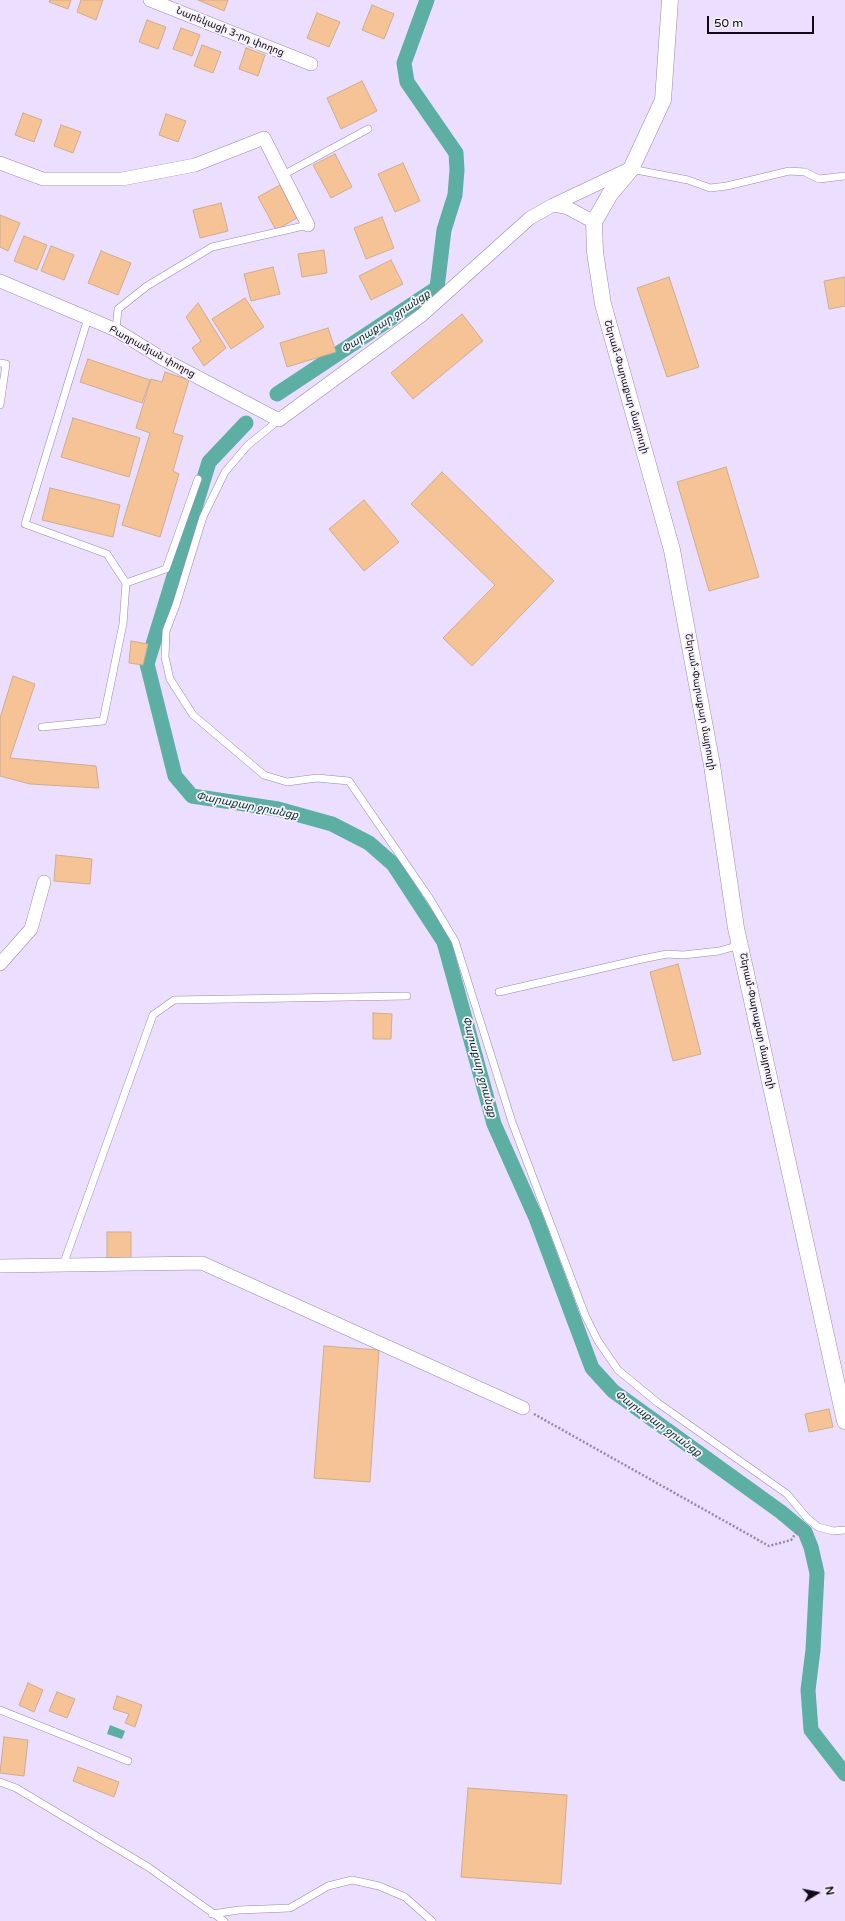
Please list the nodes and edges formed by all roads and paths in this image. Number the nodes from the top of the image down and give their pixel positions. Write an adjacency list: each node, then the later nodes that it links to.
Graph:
1 (150, 0): 3 (street, Նարեկացի 3-րդ փողոց)
2 (670, 0): 6 (street)
3 (311, 64)
4 (368, 129): 7 (lane)
5 (0, 163): 7 (street)
6 (631, 169): 8 (lane); 9 (street); 10 (street)
7 (283, 175): 11 (street)
8 (845, 176)
9 (553, 205): 10 (street); 17 (street)
10 (594, 222): 22 (street, Շերամ-Փարաքար մայրուղի)
11 (308, 225): 14 (lane)
12 (0, 281): 13 (street, Բաղրամյան փողոց)
13 (88, 318): 14 (street, Բաղրամյան փողոց); 19 (lane)
14 (116, 330): 17 (street, Բաղրամյան փողոց)
15 (0, 362): 16 (lane)
16 (0, 405)
17 (279, 420): 30 (lane)
18 (198, 479): 19 (lane)
19 (126, 583): 20 (lane)
20 (42, 727)
21 (44, 882): 23 (street)
22 (740, 945): 24 (lane); 29 (street, Շերամ-Փարաքար մայրուղի)
23 (0, 964)
24 (499, 992)
25 (407, 996): 26 (lane)
26 (63, 1265): 27 (street); 28 (street)
27 (0, 1266)
28 (523, 1408): 30 (path)
29 (845, 1421)
30 (807, 1518): 31 (lane)
31 (845, 1530)
32 (0, 1710): 33 (lane)
33 (128, 1761)
34 (0, 1782): 35 (lane)
35 (212, 1914): 36 (lane); 37 (lane)
36 (224, 1921)
37 (432, 1921)

